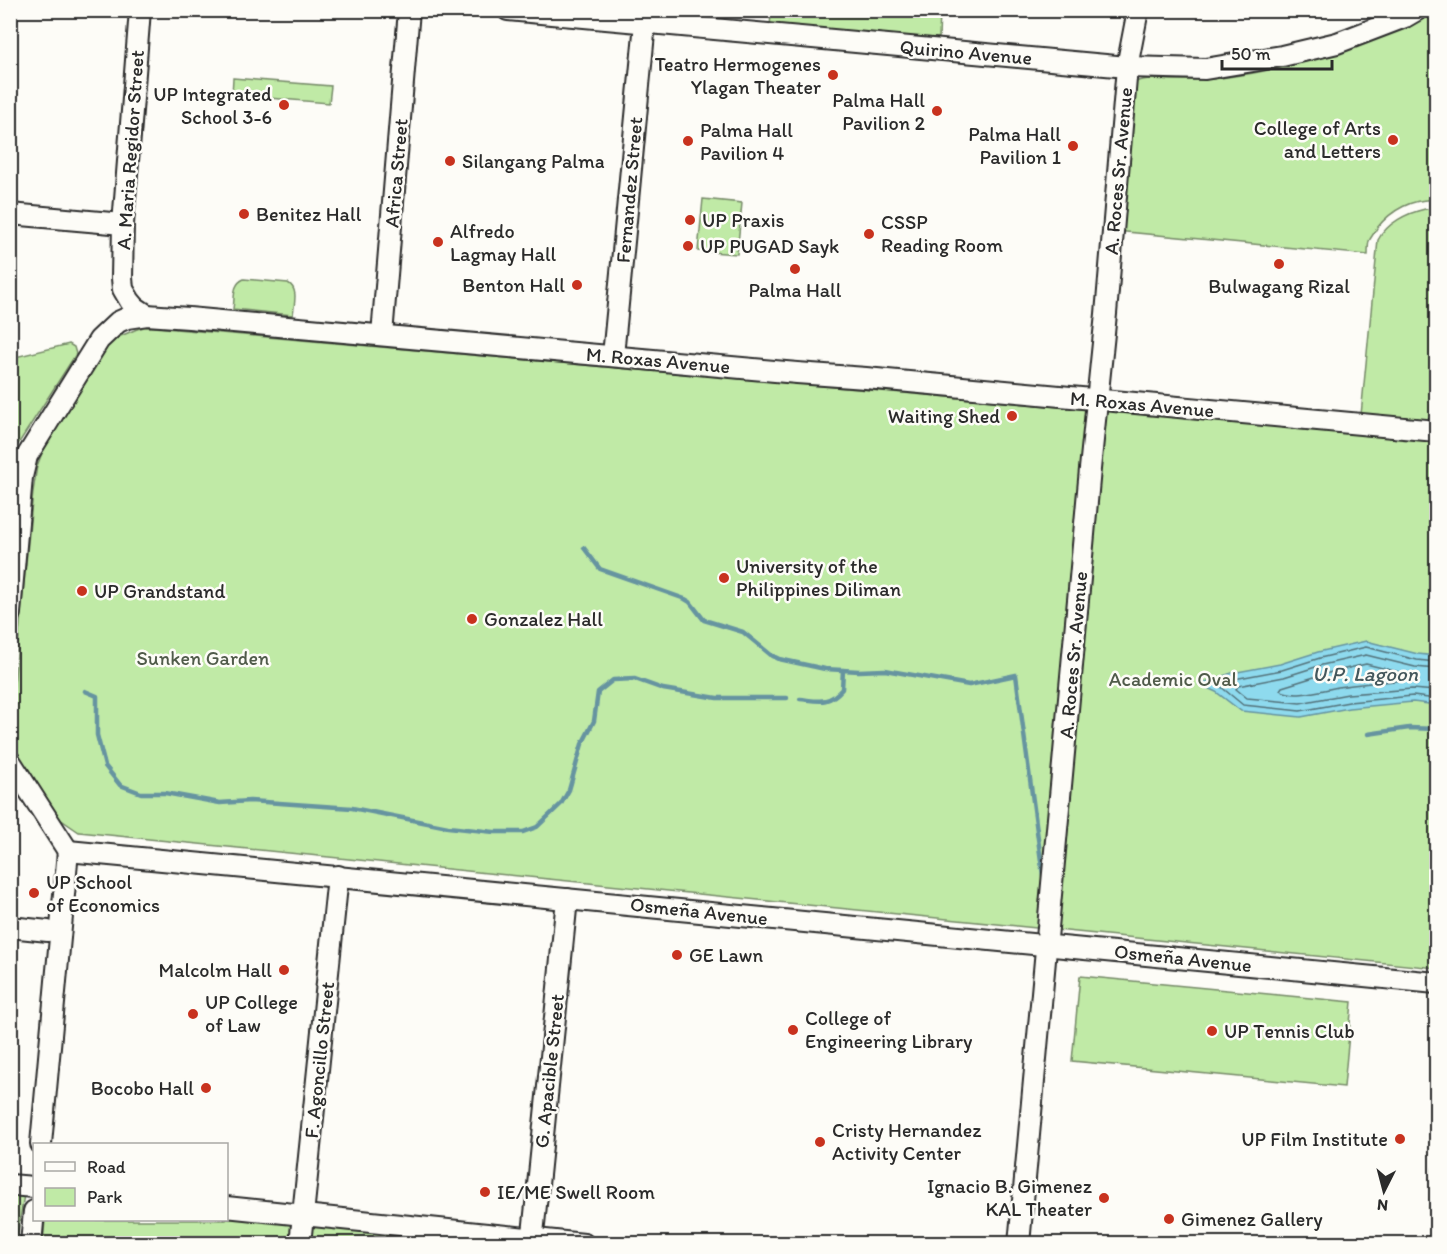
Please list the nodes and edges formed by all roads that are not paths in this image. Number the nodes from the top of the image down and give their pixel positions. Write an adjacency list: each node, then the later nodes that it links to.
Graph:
1 (140, 10): 9 (street, A. Maria Regidor Street)
2 (409, 10): 13 (street, Africa Street)
3 (508, 10): 6 (street, Quirino Avenue)
4 (1138, 10): 7 (street, A. Roces Sr. Avenue)
5 (1417, 10): 7 (street, Quirino Avenue)
6 (645, 23): 7 (street, Quirino Avenue); 14 (street, Fernandez Street)
7 (1127, 67): 15 (street, A. Roces Sr. Avenue)
8 (10, 214): 9 (street)
9 (123, 224): 10 (street, A. Maria Regidor Street)
10 (123, 289): 11 (street); 12 (street, A. Maria Regidor Street)
11 (147, 315): 12 (street, M. Roxas Avenue); 13 (street, M. Roxas Avenue)
12 (106, 333): 17 (street, M. Roxas Avenue)
13 (382, 335): 14 (street, M. Roxas Avenue)
14 (613, 356): 15 (street, M. Roxas Avenue)
15 (1097, 400): 16 (street, M. Roxas Avenue); 24 (street, A. Roces Sr. Avenue)
16 (1437, 431)
17 (10, 612)
18 (10, 761): 19 (street)
19 (68, 850): 20 (street, Osmeña Avenue); 26 (street)
20 (338, 876): 21 (street, Osmeña Avenue); 30 (street, F. Agoncillo Street)
21 (567, 898): 24 (street, Osmeña Avenue); 32 (street, G. Apacible Street)
22 (10, 927): 23 (street)
23 (48, 931)
24 (1047, 945): 25 (street, Osmeña Avenue); 36 (street, A. Roces Sr. Avenue)
25 (1437, 983)
26 (41, 1143)
27 (10, 1185): 28 (street)
28 (33, 1187)
29 (228, 1207): 30 (street)
30 (303, 1215): 32 (street); 34 (street, F. Agoncillo Street)
31 (33, 1221): 33 (street)
32 (532, 1241): 35 (street)
33 (32, 1244)
34 (300, 1244)
35 (584, 1244)
36 (1020, 1244)

